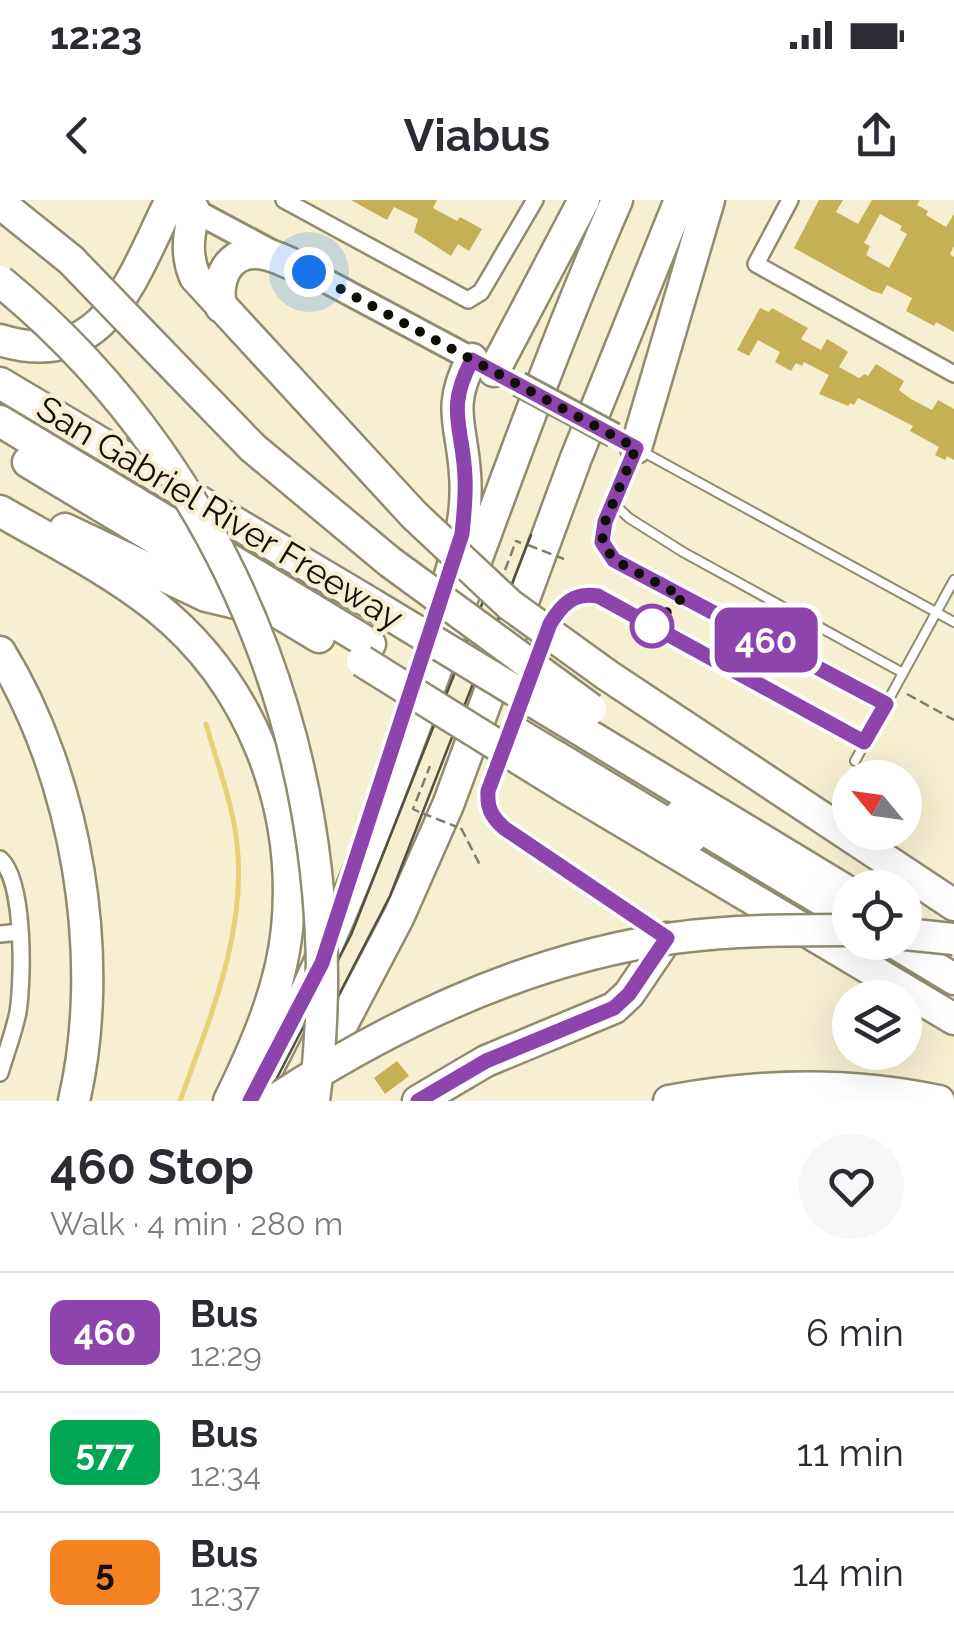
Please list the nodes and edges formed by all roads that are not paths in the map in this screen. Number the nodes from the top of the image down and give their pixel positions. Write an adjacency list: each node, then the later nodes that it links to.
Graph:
1 (284, 200): 2 (street)
2 (534, 200)
3 (584, 200): 14 (highway)
4 (617, 200): 55 (highway)
5 (680, 200): 64 (highway)
6 (709, 200): 18 (highway)
7 (790, 200): 15 (street)
8 (0, 203): 35 (highway, bridge)
9 (180, 204): 10 (main road); 12 (highway); 13 (highway)
10 (309, 272): 12 (highway); 14 (main road)
11 (0, 281): 65 (highway, bridge)
12 (221, 307): 42 (highway, bridge)
13 (0, 340)
14 (495, 372): 18 (main road, bridge); 55 (highway)
15 (954, 374)
16 (0, 382): 35 (highway, San Gabriel River Freeway, bridge)
17 (0, 420): 29 (highway)
18 (625, 442): 21 (lane); 24 (lane)
19 (0, 444): 25 (highway, San Gabriel River Freeway)
20 (0, 496): 25 (highway)
21 (614, 504): 31 (lane); 33 (lane)
22 (0, 511): 61 (highway)
23 (954, 580): 24 (lane)
24 (936, 612): 26 (lane); 31 (lane)
25 (279, 614): 29 (highway, San Gabriel River Freeway)
26 (954, 622)
27 (544, 643): 36 (lane)
28 (0, 652): 60 (highway)
29 (366, 653): 39 (highway, San Gabriel River Freeway, bridge)
30 (536, 662): 32 (lane)
31 (903, 673): 33 (lane)
32 (523, 698)
33 (886, 704): 36 (lane)
34 (516, 717): 49 (lane)
35 (589, 721): 37 (highway, San Gabriel River Freeway)
36 (864, 742): 38 (lane)
37 (627, 757): 41 (highway, San Gabriel River Freeway); 43 (highway)
38 (855, 760)
39 (566, 776): 44 (highway); 58 (highway, San Gabriel River Freeway)
40 (0, 859): 45 (street)
41 (832, 882)
42 (954, 905)
43 (832, 906)
44 (832, 921)
45 (20, 932): 48 (street); 59 (street)
46 (832, 932): 63 (highway, bridge)
47 (922, 933): 51 (highway, bridge)
48 (0, 934)
49 (667, 938): 66 (highway)
50 (922, 939): 52 (highway)
51 (954, 940)
52 (954, 956)
53 (896, 960): 57 (highway)
54 (922, 960): 56 (highway)
55 (322, 963): 62 (highway)
56 (954, 979)
57 (954, 994)
58 (954, 1019)
59 (0, 1072)
60 (74, 1101)
61 (228, 1101)
62 (250, 1101)
63 (273, 1101)
64 (302, 1101)
65 (314, 1101)
66 (418, 1101)
67 (669, 1101): 68 (highway)
68 (939, 1101)

